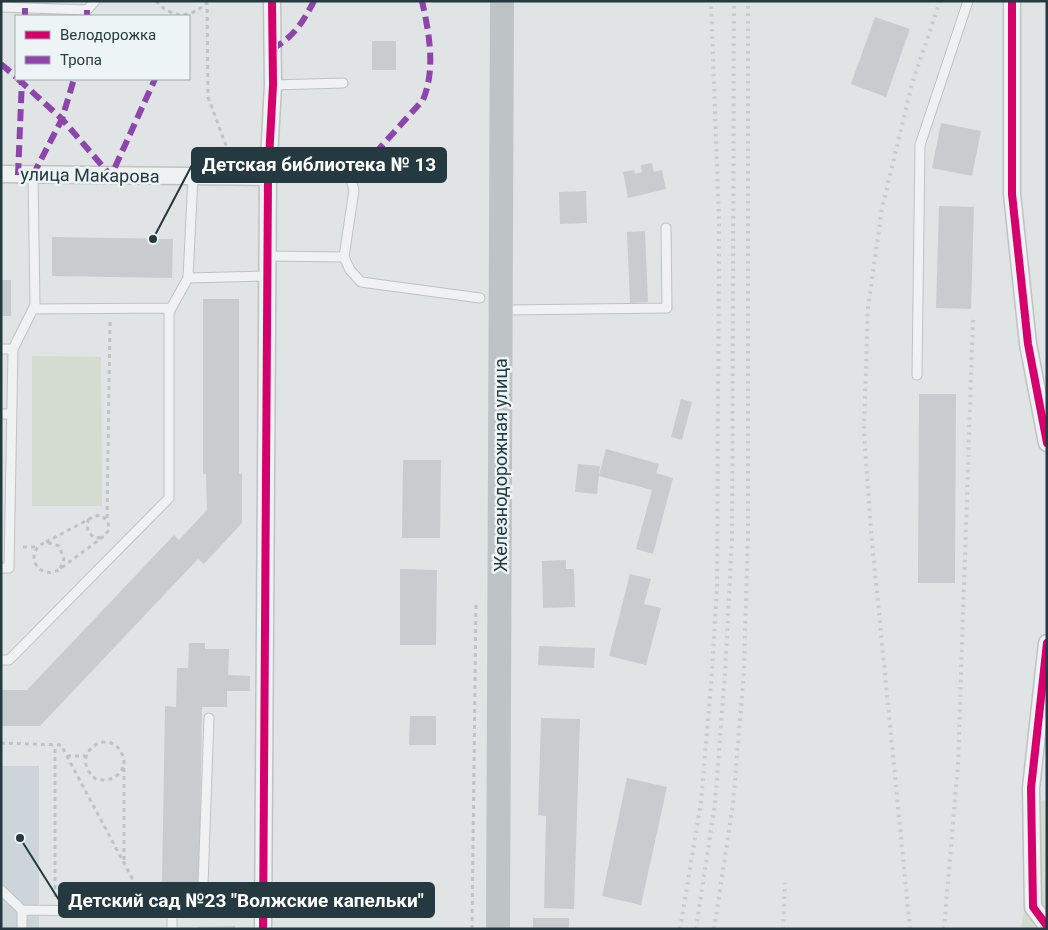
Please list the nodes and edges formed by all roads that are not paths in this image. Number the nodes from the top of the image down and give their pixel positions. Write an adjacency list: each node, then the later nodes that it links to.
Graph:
1 (95, 1): 6 (lane)
2 (272, 1): 8 (street)
3 (502, 1): 21 (main road, Железнодорожная улица)
4 (968, 1): 24 (lane)
5 (1012, 1): 27 (street)
6 (1, 7)
7 (343, 83): 8 (lane)
8 (273, 85): 12 (street)
9 (1, 174): 10 (street, улица Макарова)
10 (33, 175): 11 (street, улица Макарова); 20 (lane)
11 (193, 176): 12 (street, улица Макарова); 17 (lane)
12 (268, 177): 14 (street); 15 (lane)
13 (666, 228): 21 (lane)
14 (267, 256): 15 (lane); 16 (street)
15 (344, 257): 18 (lane)
16 (267, 276): 17 (lane); 36 (street)
17 (188, 278): 19 (lane)
18 (480, 298)
19 (171, 308): 20 (lane); 30 (lane)
20 (33, 309): 23 (lane)
21 (501, 310): 41 (main road, Железнодорожная улица)
22 (1, 349): 23 (lane)
23 (13, 349): 26 (lane)
24 (917, 375)
25 (1, 414): 26 (lane)
26 (12, 414): 28 (lane)
27 (1047, 443)
28 (1, 568)
29 (1047, 643): 37 (street)
30 (1, 660)
31 (209, 718): 35 (lane)
32 (1, 890): 33 (lane)
33 (22, 910): 34 (lane); 38 (lane)
34 (172, 912): 35 (lane); 39 (lane)
35 (202, 912): 36 (lane)
36 (263, 912): 40 (street)
37 (1047, 926)
38 (22, 929)
39 (172, 929)
40 (263, 929)
41 (498, 929)

